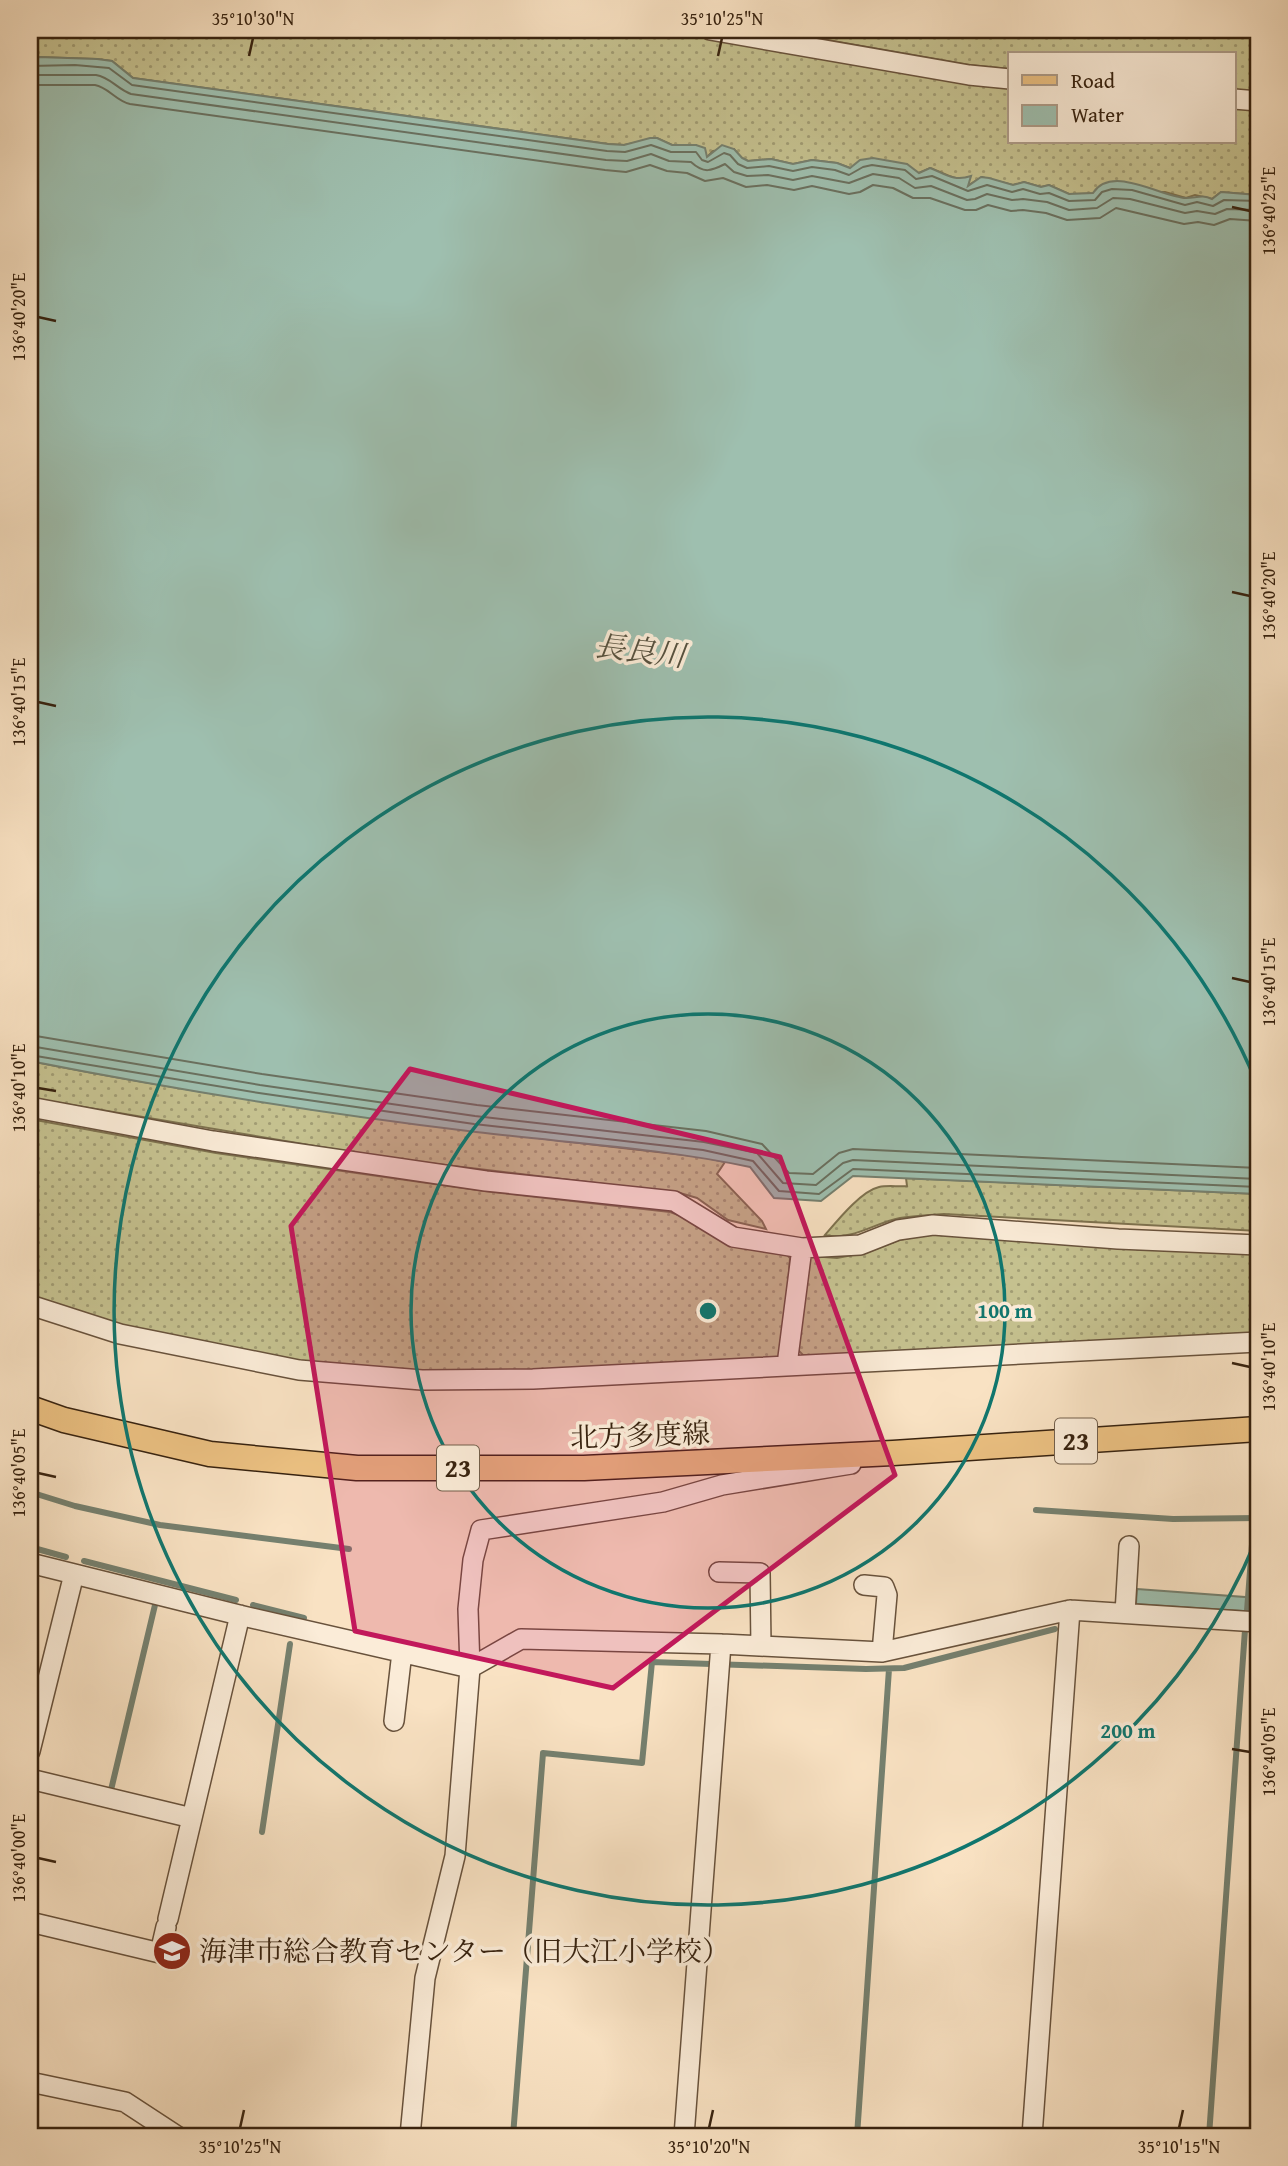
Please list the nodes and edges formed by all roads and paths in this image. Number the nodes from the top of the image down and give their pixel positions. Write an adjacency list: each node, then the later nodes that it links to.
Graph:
1 (710, 30): 2 (street)
2 (1008, 79)
3 (1236, 99): 4 (street)
4 (1258, 101)
5 (30, 1107): 7 (street)
6 (1258, 1245): 7 (street)
7 (802, 1248): 10 (street)
8 (30, 1305): 10 (street)
9 (1258, 1342): 10 (street)
10 (787, 1365)
11 (30, 1408): 13 (main road, 北方多度線 / 23)
12 (1258, 1429): 13 (main road, 北方多度線 / 23)
13 (893, 1453): 27 (street)
14 (1129, 1546): 20 (street)
15 (30, 1563): 17 (street)
16 (719, 1572): 23 (street)
17 (74, 1574): 21 (street); 29 (street)
18 (864, 1585): 26 (street)
19 (1070, 1610): 20 (street); 26 (street); 37 (street)
20 (1125, 1613): 22 (street)
21 (240, 1615): 25 (street); 31 (street)
22 (1258, 1622)
23 (761, 1646): 24 (street); 26 (street)
24 (721, 1649): 27 (street); 36 (street)
25 (402, 1652): 27 (street); 28 (street)
26 (882, 1652)
27 (470, 1668): 35 (street)
28 (394, 1721)
29 (30, 1751)
30 (30, 1779): 31 (street)
31 (192, 1818): 32 (street)
32 (30, 1923)
33 (30, 2082): 34 (street)
34 (177, 2136)
35 (410, 2136)
36 (684, 2136)
37 (1032, 2136)

